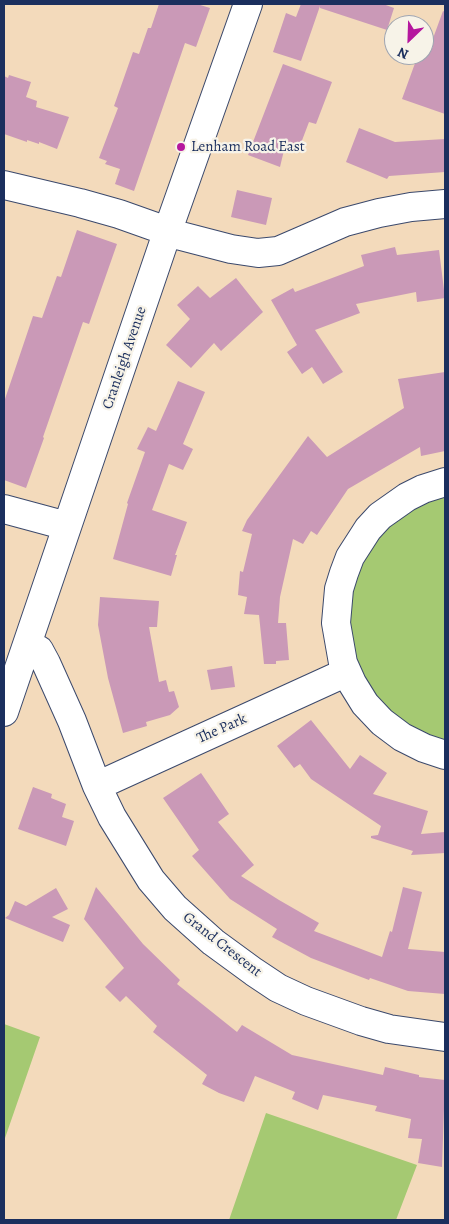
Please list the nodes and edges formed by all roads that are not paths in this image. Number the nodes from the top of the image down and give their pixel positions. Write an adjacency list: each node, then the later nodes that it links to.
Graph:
1 (248, 4): 4 (street, Cranleigh Avenue)
2 (4, 184): 4 (street)
3 (445, 204): 4 (street)
4 (168, 230): 7 (street, Cranleigh Avenue)
5 (445, 482): 9 (street)
6 (4, 509): 7 (street)
7 (67, 526): 8 (street, Cranleigh Avenue)
8 (28, 645): 10 (street, Cranleigh Avenue); 12 (street, Grand Crescent)
9 (347, 672): 11 (street); 12 (street, The Park)
10 (4, 712)
11 (445, 755)
12 (97, 786): 13 (street, Grand Crescent)
13 (445, 1037)

